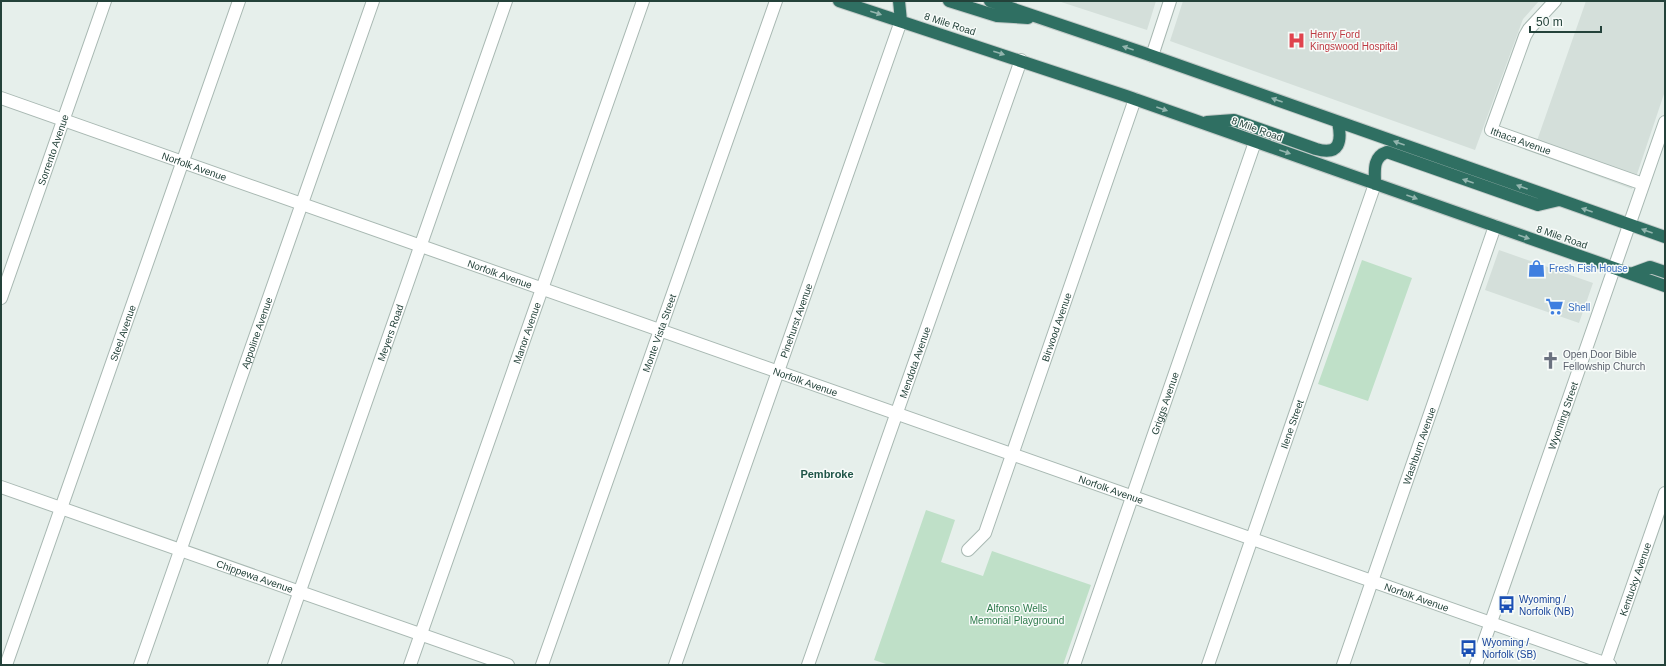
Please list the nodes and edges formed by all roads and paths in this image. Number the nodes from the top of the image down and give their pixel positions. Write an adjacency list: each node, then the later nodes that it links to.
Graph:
1 (105, 1): 19 (street, Sorrento Avenue)
2 (240, 1): 24 (street, Steel Avenue)
3 (373, 1): 28 (street, Appoline Avenue)
4 (506, 1): 32 (street, Meyers Road)
5 (644, 1): 37 (street, Manor Avenue)
6 (776, 1): 39 (street, Monte Vista Street)
7 (839, 1): 14 (highway, 8 Mile Road, one-way to 14)
8 (899, 1): 14 (highway)
9 (949, 1): 13 (highway)
10 (990, 1): 13 (highway)
11 (1170, 1): 15 (street)
12 (1555, 1): 26 (street, Ithaca Avenue)
13 (1042, 18): 15 (highway, one-way to 13)
14 (901, 21): 16 (highway, 8 Mile Road, one-way to 16); 40 (street, Pinehurst Avenue)
15 (1152, 56): 21 (highway, one-way to 15)
16 (1021, 60): 18 (highway, 8 Mile Road); 41 (street, Mendota Avenue)
17 (1, 98): 19 (street, Norfolk Avenue)
18 (1135, 99): 20 (highway, 8 Mile Road, one-way to 20); 42 (street, Birwood Avenue)
19 (64, 120): 24 (street, Norfolk Avenue); 38 (street, Sorrento Avenue)
20 (1202, 122): 21 (highway); 23 (highway, 8 Mile Road)
21 (1338, 122): 27 (highway, one-way to 21)
22 (1665, 122): 26 (street, Wyoming Street)
23 (1255, 142): 25 (highway, 8 Mile Road, one-way to 25); 45 (street, Griggs Avenue)
24 (183, 162): 28 (street, Norfolk Avenue); 46 (street, Steel Avenue)
25 (1375, 184): 27 (highway, one-way to 25); 30 (highway, 8 Mile Road, one-way to 30); 47 (street, Ilene Street)
26 (1643, 184): 29 (street, Wyoming Street)
27 (1559, 200): 29 (highway, one-way to 27)
28 (302, 204): 32 (street, Norfolk Avenue); 48 (street, Appoline Avenue)
29 (1629, 224): 31 (highway, one-way to 29); 33 (street, Wyoming Street)
30 (1495, 226): 33 (highway, 8 Mile Road, one-way to 33); 50 (street, Washburn Avenue)
31 (1665, 237)
32 (421, 246): 37 (street, Norfolk Avenue); 51 (street, Meyers Road)
33 (1613, 268): 35 (highway, 8 Mile Road); 52 (street, Wyoming Street)
34 (1665, 272): 35 (highway)
35 (1631, 274): 36 (highway, 8 Mile Road)
36 (1665, 286)
37 (542, 289): 39 (street, Norfolk Avenue); 53 (street, Manor Avenue)
38 (1, 298)
39 (660, 330): 40 (street, Norfolk Avenue); 60 (street, Monte Vista Street)
40 (779, 372): 41 (street, Norfolk Avenue); 61 (street, Pinehurst Avenue)
41 (896, 414): 42 (street, Norfolk Avenue); 62 (street, Mendota Avenue)
42 (1012, 455): 45 (street, Norfolk Avenue); 49 (street, Birwood Avenue)
43 (1, 487): 46 (street, Chippewa Avenue)
44 (1665, 493): 54 (street, Kentucky Avenue)
45 (1133, 496): 47 (street, Norfolk Avenue); 63 (street, Griggs Avenue)
46 (61, 508): 48 (street, Chippewa Avenue); 55 (street, Steel Avenue)
47 (1252, 540): 50 (street, Norfolk Avenue); 64 (street, Ilene Street)
48 (180, 550): 51 (street, Chippewa Avenue); 56 (street, Appoline Avenue)
49 (968, 550)
50 (1372, 580): 52 (street, Norfolk Avenue); 65 (street, Washburn Avenue)
51 (299, 592): 53 (street, Chippewa Avenue); 57 (street, Meyers Road)
52 (1491, 622): 54 (street, Norfolk Avenue); 66 (street, Wyoming Street)
53 (421, 634): 58 (street, Manor Avenue); 59 (street, Chippewa Avenue)
54 (1607, 664)
55 (6, 665)
56 (140, 665)
57 (274, 665)
58 (410, 665)
59 (508, 665)
60 (542, 665)
61 (675, 665)
62 (808, 665)
63 (1074, 665)
64 (1208, 665)
65 (1343, 665)
66 (1476, 665)

